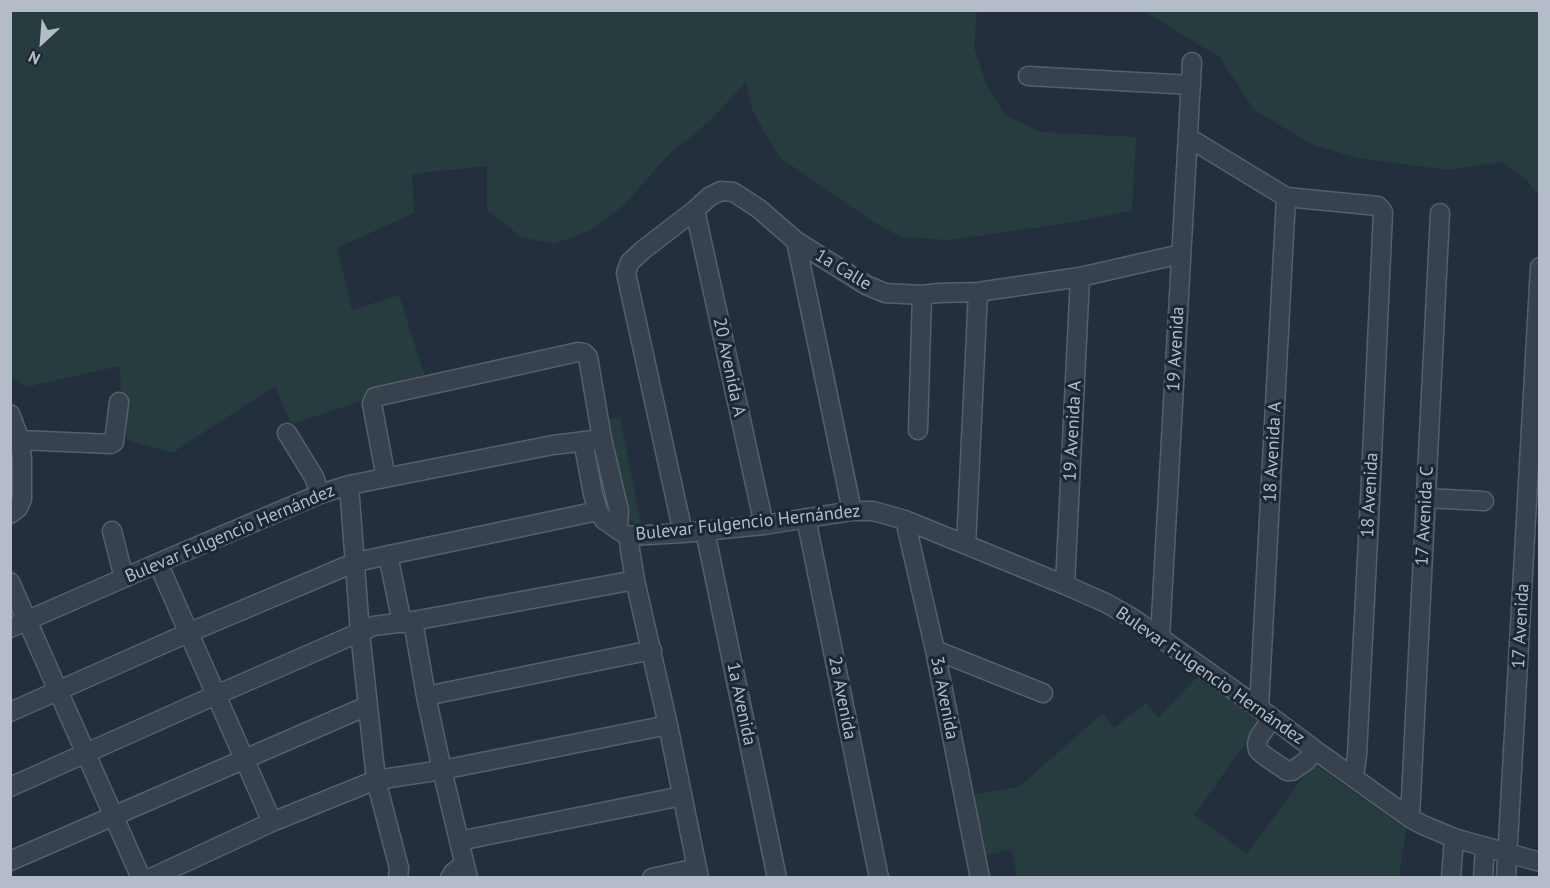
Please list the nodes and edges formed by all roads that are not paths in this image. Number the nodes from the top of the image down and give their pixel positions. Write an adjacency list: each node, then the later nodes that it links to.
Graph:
1 (1192, 62): 3 (street, 19 Avenida)
2 (1028, 76): 3 (street)
3 (1191, 85): 4 (street, 19 Avenida)
4 (1189, 138): 5 (street); 9 (street, 19 Avenida)
5 (1286, 197): 58 (street, 18 Avenida A); 64 (street, 18 Avenida)
6 (695, 210): 8 (street, 1a Calle); 31 (street, 20 Avenida A); 35 (street, 1a Calle)
7 (1440, 213): 24 (street, 17 Avenida C)
8 (796, 241): 13 (street, 1a Calle); 27 (street)
9 (1181, 254): 11 (street, 1a Calle); 49 (street, 19 Avenida)
10 (1539, 267): 74 (street, 17 Avenida)
11 (1080, 277): 12 (street, 1a Calle); 43 (street, 19 Avenida A)
12 (978, 292): 13 (street, 1a Calle); 36 (street)
13 (922, 295): 16 (street)
14 (119, 402): 19 (street)
15 (10, 414): 19 (street)
16 (918, 430)
17 (287, 433): 23 (street)
18 (602, 439): 20 (street, Bulevar Fulgencio Hernández); 21 (street); 34 (street, Bulevar Fulgencio Hernández)
19 (20, 440): 28 (street)
20 (583, 441): 21 (street, Bulevar Fulgencio Hernández); 26 (street)
21 (386, 478): 22 (street, Bulevar Fulgencio Hernández)
22 (349, 485): 23 (street, Bulevar Fulgencio Hernández); 38 (street)
23 (320, 494): 39 (street, Bulevar Fulgencio Hernández)
24 (1426, 498): 25 (street); 69 (street, 17 Avenida C)
25 (1484, 501)
26 (598, 511): 34 (street); 37 (street)
27 (852, 511): 29 (street, Bulevar Fulgencio Hernández); 30 (street, Bulevar Fulgencio Hernández)
28 (10, 514)
29 (806, 518): 31 (street, Bulevar Fulgencio Hernández); 85 (street, 2a Avenida)
30 (905, 520): 36 (street, Bulevar Fulgencio Hernández); 51 (street, 3a Avenida)
31 (764, 525): 33 (street, Bulevar Fulgencio Hernández)
32 (112, 531): 40 (street)
33 (705, 531): 35 (street, Bulevar Fulgencio Hernández); 84 (street, 1a Avenida)
34 (624, 533): 35 (street, Bulevar Fulgencio Hernández); 41 (street)
35 (683, 533)
36 (966, 545): 43 (street, Bulevar Fulgencio Hernández)
37 (388, 555): 38 (street); 45 (street)
38 (356, 562): 47 (street); 48 (street)
39 (158, 563): 40 (street, Bulevar Fulgencio Hernández); 48 (street)
40 (124, 578): 44 (street, Bulevar Fulgencio Hernández)
41 (635, 580): 45 (street); 50 (street)
42 (10, 582): 44 (street)
43 (1065, 585): 49 (street, Bulevar Fulgencio Hernández)
44 (28, 621): 46 (street, Bulevar Fulgencio Hernández); 52 (street)
45 (407, 622): 47 (street); 55 (street)
46 (10, 628)
47 (360, 632): 54 (street); 56 (street)
48 (188, 633): 52 (street); 54 (street)
49 (1160, 637): 58 (street, Bulevar Fulgencio Hernández)
50 (652, 650): 55 (street); 59 (street)
51 (935, 650): 53 (street); 86 (street, 3a Avenida)
52 (59, 691): 57 (street); 61 (street)
53 (1043, 693)
54 (216, 695): 61 (street); 62 (street)
55 (426, 696): 63 (street)
56 (367, 706): 62 (street); 65 (street)
57 (10, 712)
58 (1266, 713): 60 (street, Bulevar Fulgencio Hernández); 60 (street)
59 (668, 725): 63 (street); 67 (street)
60 (1315, 750): 64 (street, Bulevar Fulgencio Hernández)
61 (87, 753): 66 (street); 68 (street)
62 (245, 758): 68 (street); 70 (street)
63 (442, 770): 65 (street); 72 (street)
64 (1354, 777): 69 (street, Bulevar Fulgencio Hernández)
65 (376, 780): 70 (street); 81 (street)
66 (10, 788)
67 (682, 796): 72 (street); 78 (street)
68 (114, 816): 75 (street); 79 (street)
69 (1410, 818): 71 (street, Bulevar Fulgencio Hernández)
70 (272, 822): 80 (street)
71 (1454, 838): 73 (street, Bulevar Fulgencio Hernández); 87 (street)
72 (459, 841): 77 (street)
73 (1485, 847): 74 (street, Bulevar Fulgencio Hernández); 88 (street)
74 (1508, 852): 76 (street, Bulevar Fulgencio Hernández); 89 (street, 17 Avenida)
75 (10, 861)
76 (1534, 867)
77 (466, 871): 82 (street)
78 (698, 873): 83 (street)
79 (141, 878)
80 (152, 878)
81 (398, 878)
82 (450, 878)
83 (652, 878)
84 (777, 878)
85 (879, 878)
86 (980, 878)
87 (1451, 878)
88 (1482, 878)
89 (1506, 878)

